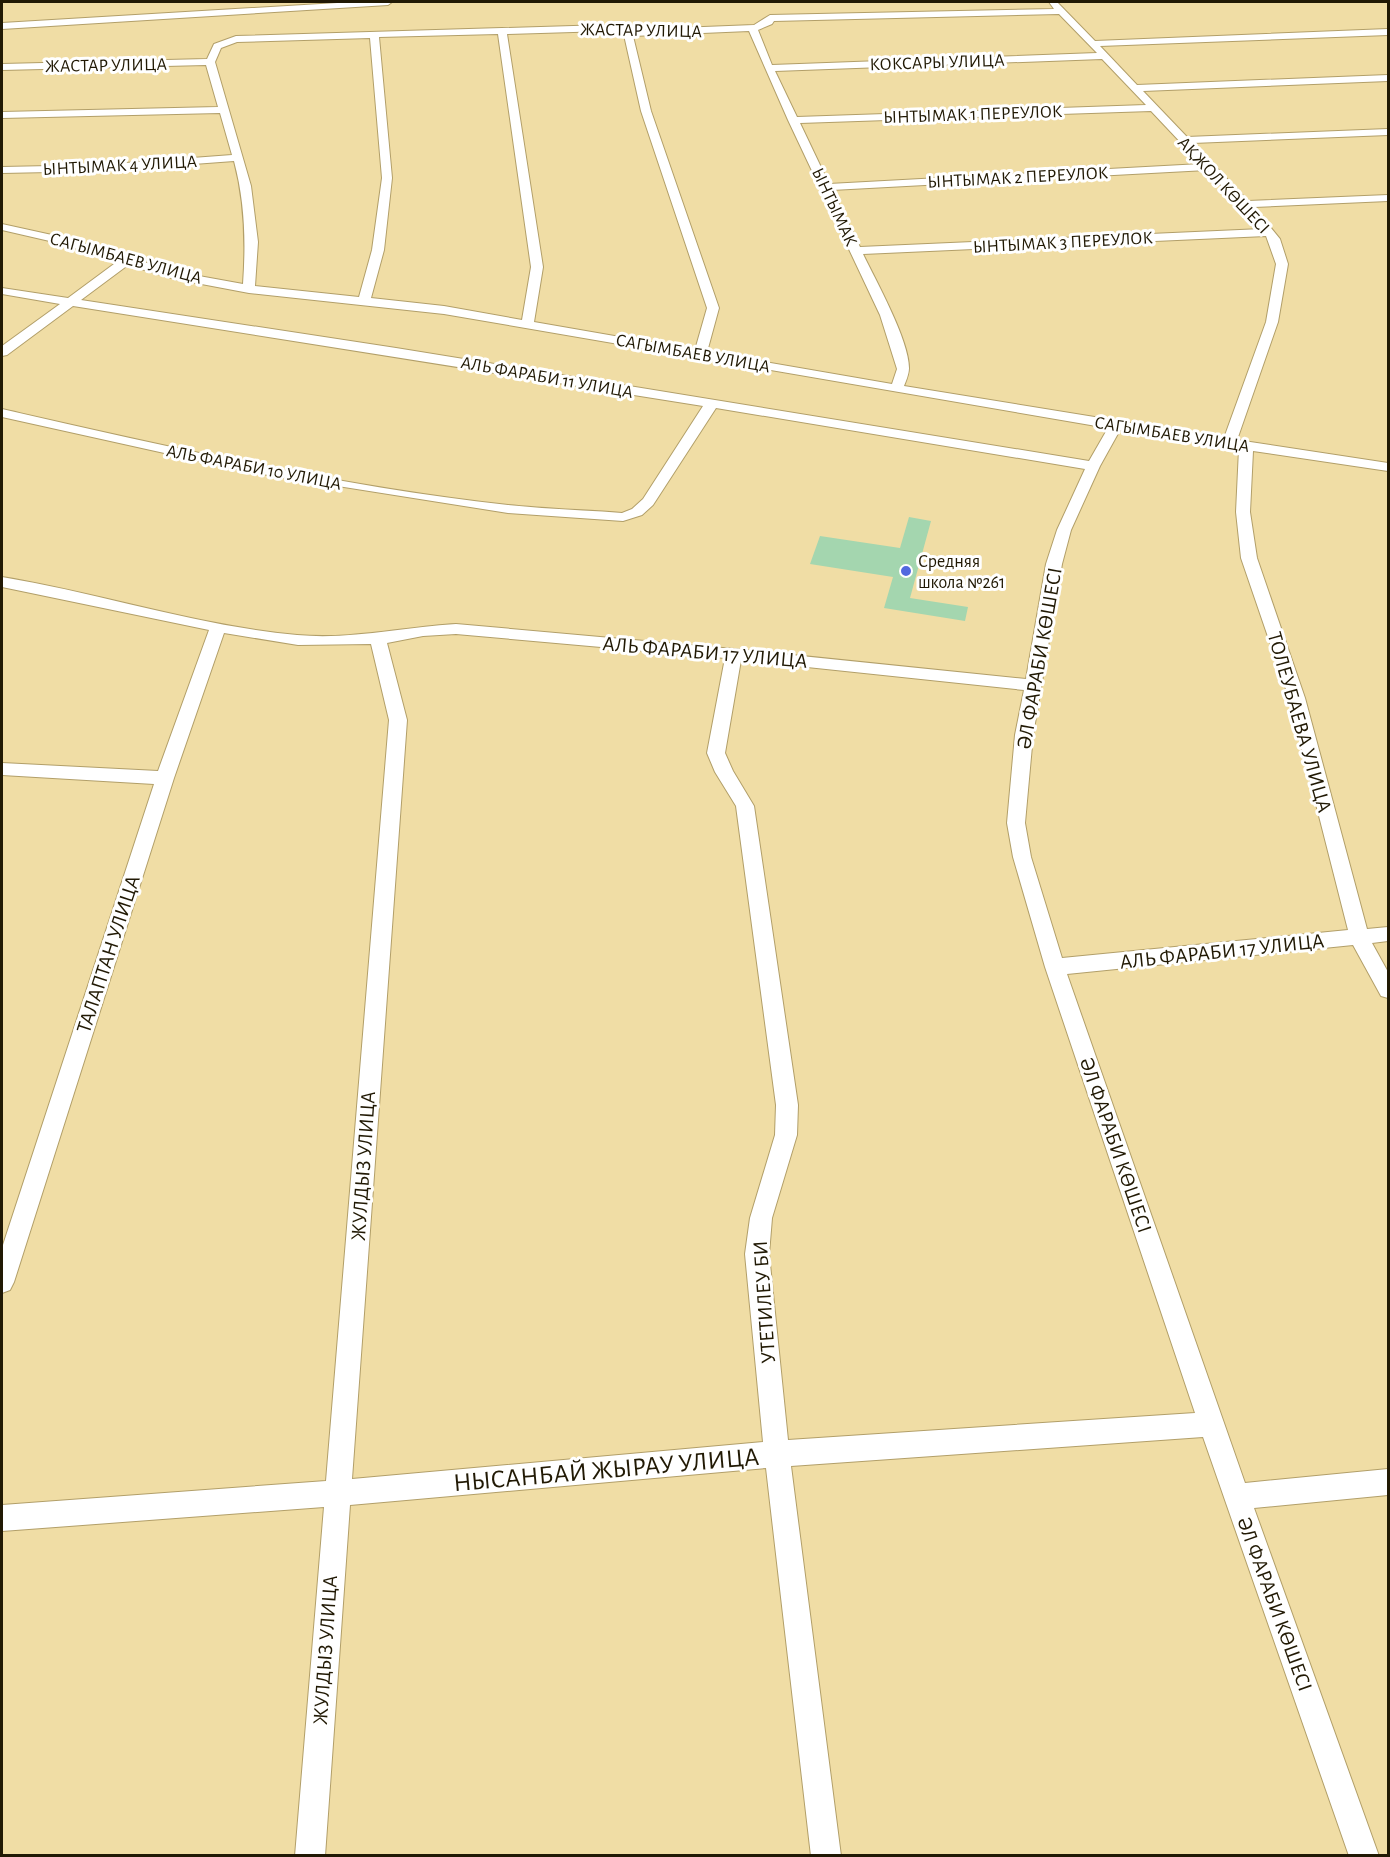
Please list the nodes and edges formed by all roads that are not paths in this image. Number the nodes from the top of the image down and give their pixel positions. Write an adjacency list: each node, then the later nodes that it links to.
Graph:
1 (387, 2): 3 (street)
2 (1070, 2): 4 (street)
3 (312, 4): 5 (street)
4 (1056, 5): 6 (street); 11 (street, АҚЖОЛ КӨШЕСІ)
5 (2, 26)
6 (753, 29): 9 (street, ЖАСТАР УЛИЦА); 15 (street, ЫНТЫМАК)
7 (502, 31): 9 (street, ЖАСТАР УЛИЦА); 10 (street, ЖАСТАР УЛИЦА); 38 (street)
8 (1389, 32): 11 (street)
9 (628, 33): 40 (street)
10 (374, 36): 13 (street, ЖАСТАР УЛИЦА); 37 (street)
11 (1092, 44): 12 (street, АҚЖОЛ КӨШЕСІ)
12 (1104, 57): 15 (street, КОКСАРЫ УЛИЦА); 17 (street, АҚЖОЛ КӨШЕСІ)
13 (210, 62): 14 (street, ЖАСТАР УЛИЦА); 19 (street)
14 (2, 67)
15 (769, 68): 21 (street, ЫНТЫМАК)
16 (1389, 78): 17 (street)
17 (1134, 88): 18 (street, АҚЖОЛ КӨШЕСІ)
18 (1153, 108): 21 (street, ЫНТЫМАК 1 ПЕРЕУЛОК); 23 (street, АҚЖОЛ КӨШЕСІ)
19 (224, 110): 20 (street); 24 (street)
20 (2, 115)
21 (793, 120): 27 (street, ЫНТЫМАК)
22 (1389, 132): 23 (street)
23 (1184, 140): 25 (street, АҚЖОЛ КӨШЕСІ)
24 (238, 159): 26 (street, ЫНТЫМАК 4 УЛИЦА); 34 (street)
25 (1209, 166): 27 (street, ЫНТЫМАК 2 ПЕРЕУЛОК); 29 (street, АҚЖОЛ КӨШЕСІ)
26 (2, 170)
27 (826, 187): 32 (street, ЫНТЫМАК)
28 (1389, 198): 29 (street)
29 (1245, 204): 31 (street, АҚЖОЛ КӨШЕСІ)
30 (2, 227): 33 (street, САГЫМБАЕВ УЛИЦА)
31 (1269, 232): 32 (street, ЫНТЫМАК 3 ПЕРЕУЛОК); 45 (street, АҚЖОЛ КӨШЕСІ)
32 (857, 252): 41 (street, ЫНТЫМАК)
33 (127, 260): 34 (street, САГЫМБАЕВ УЛИЦА); 36 (street)
34 (249, 289): 37 (street, САГЫМБАЕВ УЛИЦА)
35 (2, 291): 36 (street, АЛЬ ФАРАБИ 11 УЛИЦА)
36 (69, 300): 39 (street); 42 (street, АЛЬ ФАРАБИ 11 УЛИЦА)
37 (364, 300): 38 (street, САГЫМБАЕВ УЛИЦА)
38 (527, 324): 40 (street, САГЫМБАЕВ УЛИЦА)
39 (2, 352)
40 (700, 354): 41 (street, САГЫМБАЕВ УЛИЦА)
41 (897, 389): 44 (street, САГЫМБАЕВ УЛИЦА)
42 (711, 405): 43 (street, АЛЬ ФАРАБИ 10 УЛИЦА); 46 (street, АЛЬ ФАРАБИ 11 УЛИЦА)
43 (2, 413)
44 (1116, 425): 45 (street, САГЫМБАЕВ УЛИЦА); 46 (street, ӘЛ ФАРАБИ КӨШЕСІ)
45 (1237, 444): 47 (street, САГЫМБАЕВ УЛИЦА); 56 (street, ТОЛЕУБАЕВА УЛИЦА)
46 (1093, 466): 52 (street, ӘЛ ФАРАБИ КӨШЕСІ)
47 (1389, 467)
48 (2, 582): 49 (street)
49 (218, 627): 50 (street); 54 (street, ТАЛАПТАН УЛИЦА)
50 (378, 639): 51 (street, АЛЬ ФАРАБИ 17 УЛИЦА); 63 (street, ЖУЛДЫЗ УЛИЦА)
51 (734, 654): 52 (street, АЛЬ ФАРАБИ 17 УЛИЦА); 61 (street, УТЕТИЛЕУ БИ)
52 (1032, 686): 57 (street, ӘЛ ФАРАБИ КӨШЕСІ)
53 (2, 769): 54 (street)
54 (165, 778): 59 (street, ТАЛАПТАН УЛИЦА)
55 (1389, 934): 56 (street, АЛЬ ФАРАБИ 17 УЛИЦА)
56 (1359, 937): 57 (street, АЛЬ ФАРАБИ 17 УЛИЦА); 58 (street, ТОЛЕУБАЕВА УЛИЦА)
57 (1054, 967): 60 (street, ӘЛ ФАРАБИ КӨШЕСІ)
58 (1389, 990)
59 (2, 1282)
60 (1211, 1425): 61 (street, НЫСАНБАЙ ЖЫРАУ УЛИЦА); 64 (street, ӘЛ ФАРАБИ КӨШЕСІ)
61 (777, 1454): 63 (street, НЫСАНБАЙ ЖЫРАУ УЛИЦА); 67 (street, УТЕТИЛЕУ БИ)
62 (1389, 1482): 64 (street)
63 (337, 1493): 65 (street, НЫСАНБАЙ ЖЫРАУ УЛИЦА); 66 (street, ЖУЛДЫЗ УЛИЦА)
64 (1237, 1497): 68 (street, ӘЛ ФАРАБИ КӨШЕСІ)
65 (2, 1518)
66 (310, 1856)
67 (826, 1856)
68 (1364, 1856)

